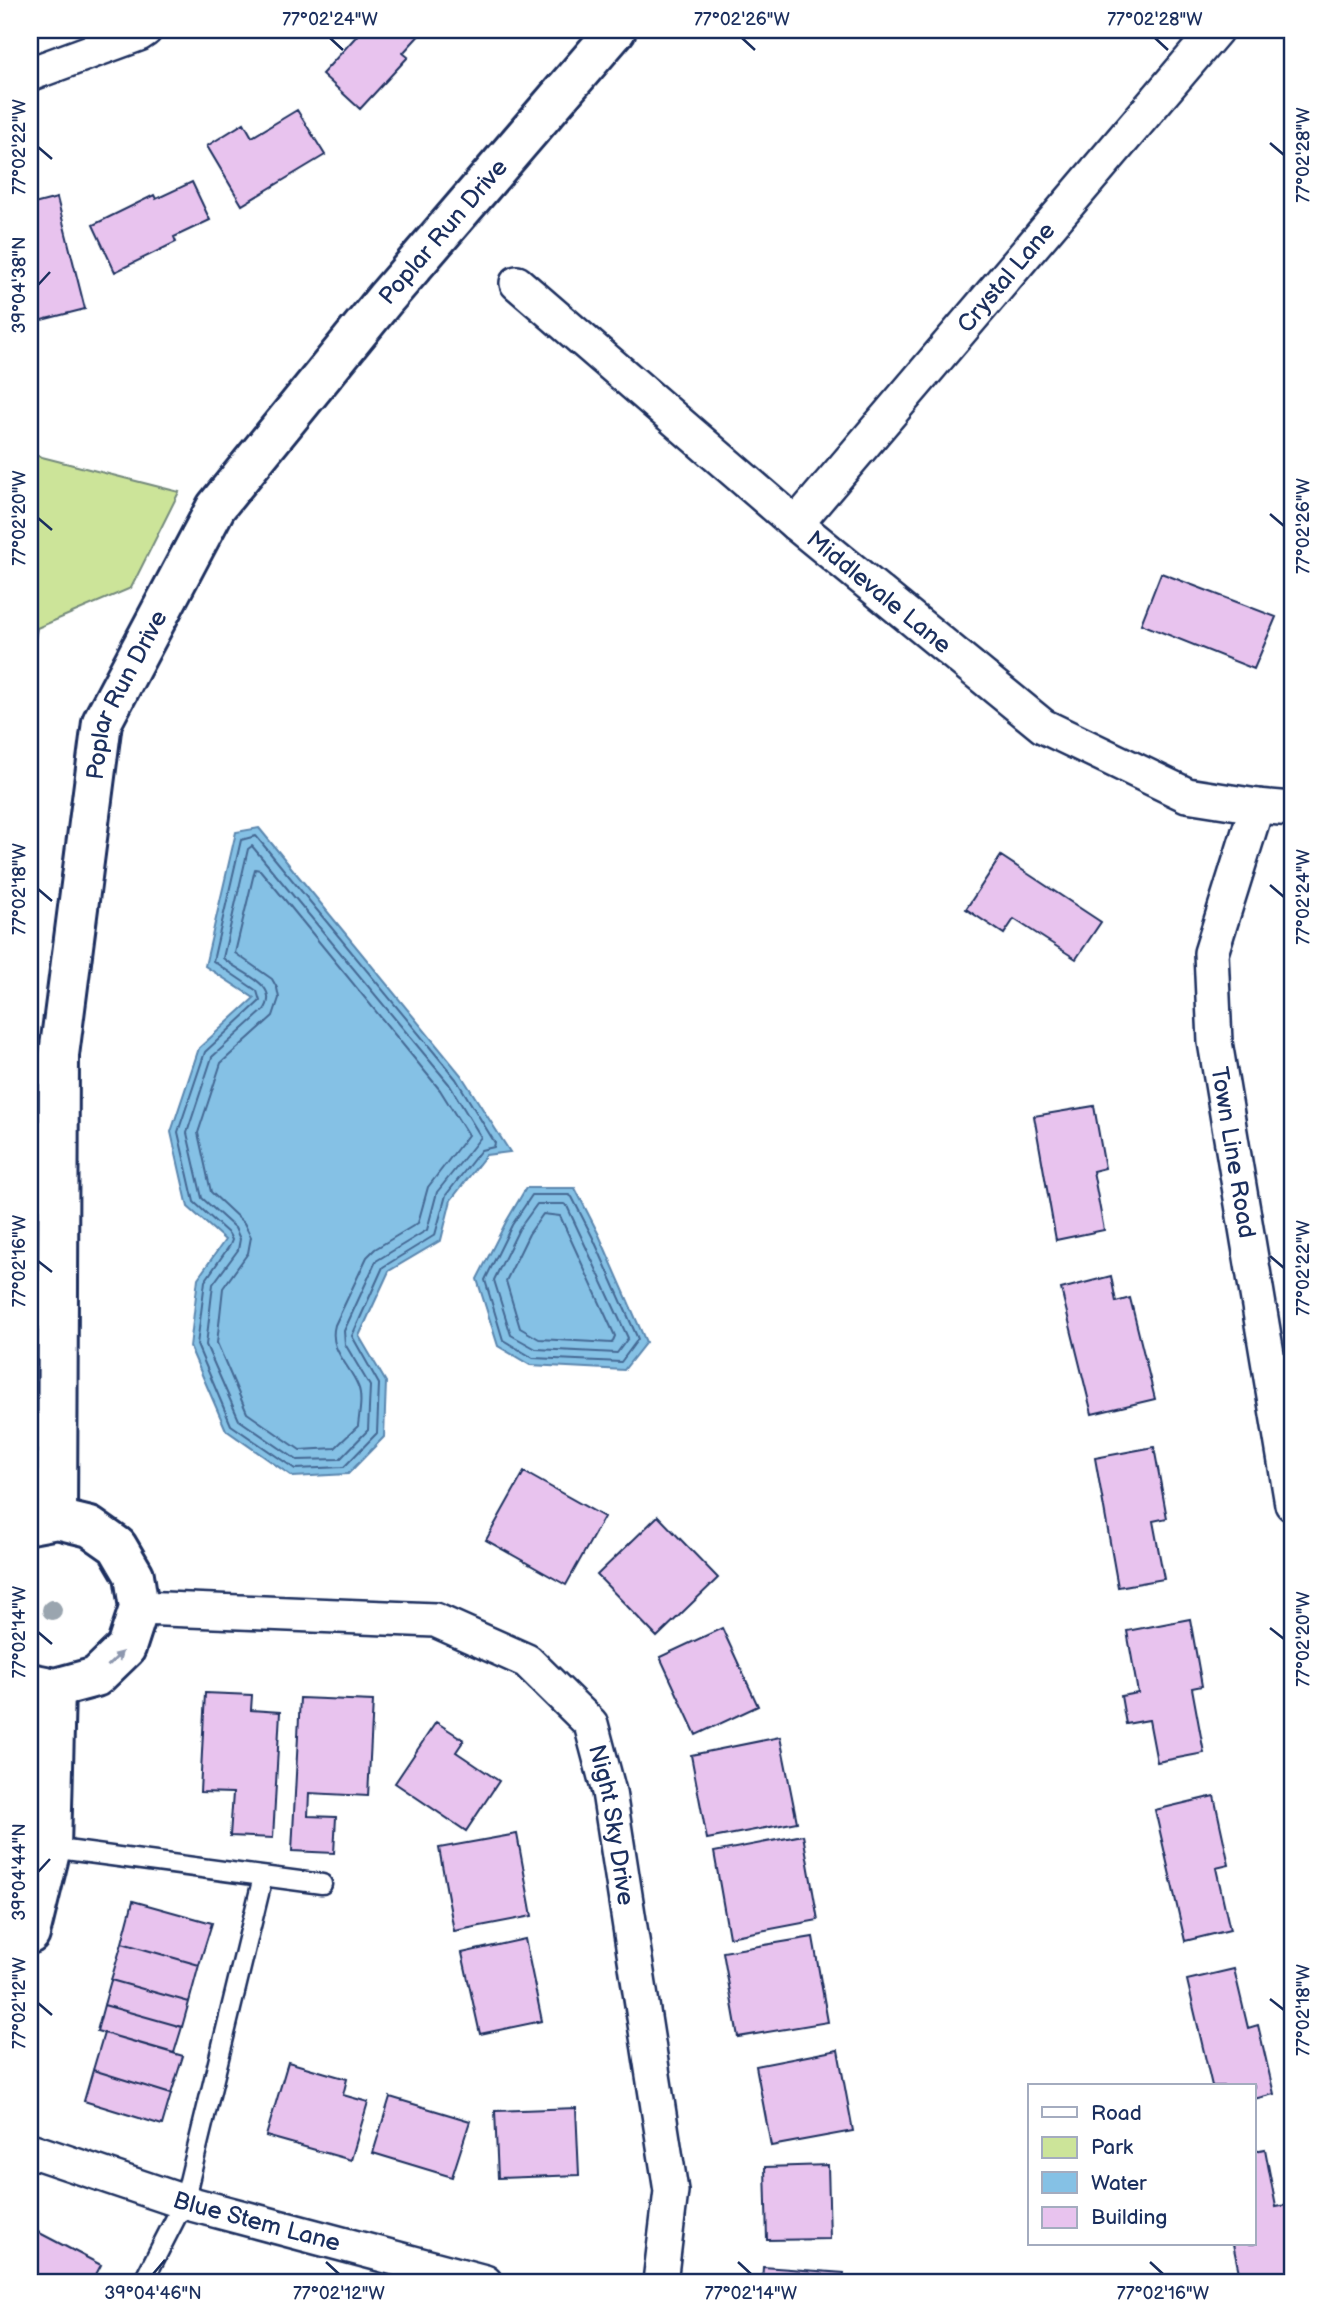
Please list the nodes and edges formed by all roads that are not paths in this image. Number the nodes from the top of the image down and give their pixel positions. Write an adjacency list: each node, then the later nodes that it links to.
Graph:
1 (145, 30): 4 (street)
2 (615, 30): 10 (street, Poplar Run Drive)
3 (1216, 30): 6 (street, Crystal Lane)
4 (30, 74)
5 (517, 283): 6 (street, Middlevale Lane)
6 (796, 524): 7 (street, Middlevale Lane)
7 (1257, 806): 8 (street, Middlevale Lane); 9 (street, Town Line Road)
8 (1292, 809)
9 (1292, 1504)
10 (43, 1521): 11 (street)
11 (138, 1608): 12 (street, one-way to 11); 21 (street, Night Sky Drive)
12 (42, 1686): 13 (street)
13 (51, 1848): 14 (lane); 16 (street)
14 (263, 1877): 15 (lane); 18 (lane)
15 (322, 1884)
16 (30, 1934)
17 (30, 2150): 18 (street, Blue Stem Lane)
18 (184, 2202): 19 (lane); 20 (street, Blue Stem Lane)
19 (143, 2282)
20 (485, 2282)
21 (660, 2282)

